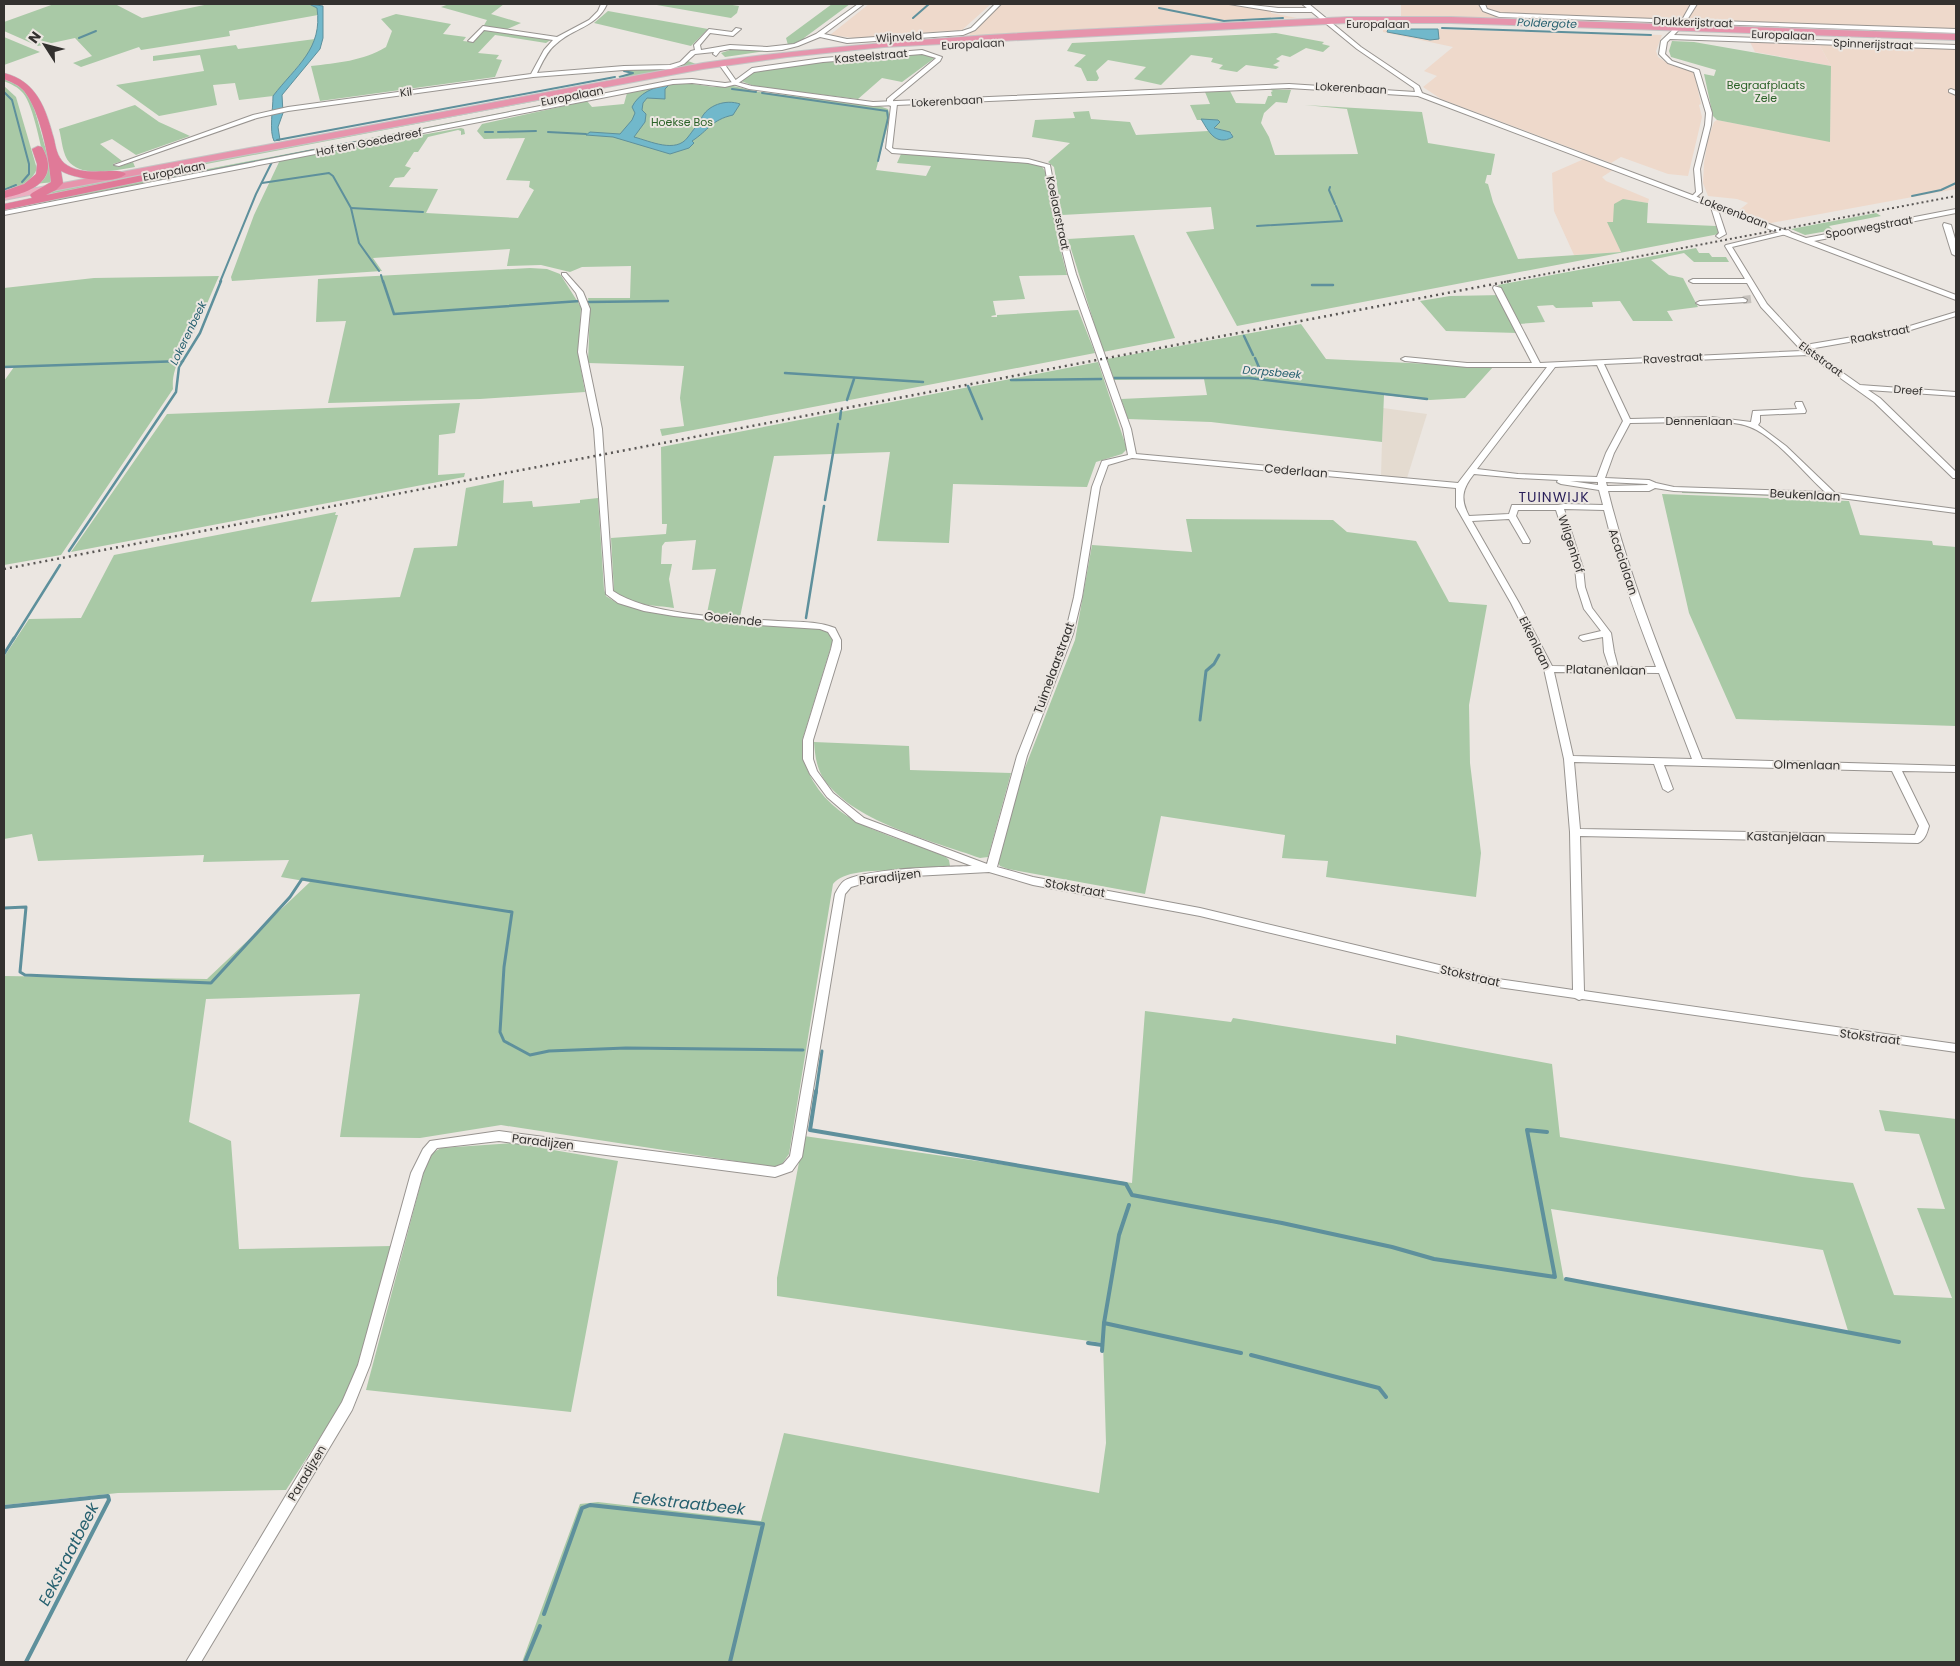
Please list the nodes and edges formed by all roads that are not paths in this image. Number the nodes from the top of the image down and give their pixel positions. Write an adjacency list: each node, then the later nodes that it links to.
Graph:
1 (604, 4): 15 (street)
2 (861, 4): 13 (street)
3 (998, 4): 13 (street, Wijnveld)
4 (1232, 4): 8 (street)
5 (1304, 4): 8 (street)
6 (1482, 4): 11 (street, Drukkerijstraat)
7 (1694, 4): 11 (street)
8 (1311, 10): 9 (street)
9 (1327, 23): 11 (highway, Europalaan); 20 (highway, Europalaan); 25 (street)
10 (738, 29): 19 (street)
11 (1678, 29): 12 (street, Drukkerijstraat); 14 (highway, Europalaan); 17 (highway, Europalaan); 18 (street, Spinnerijstraat); 34 (street)
12 (1956, 31)
13 (820, 35): 20 (street)
14 (1956, 37)
15 (558, 39): 16 (street); 21 (street)
16 (471, 41)
17 (1956, 41)
18 (1956, 47)
19 (698, 51): 20 (street); 21 (street, Kil)
20 (719, 59): 23 (street); 31 (highway, Europalaan); 32 (highway, Europalaan)
21 (533, 75): 30 (street, Kil)
22 (4, 76): 29 (highway)
23 (735, 82): 26 (street, Lokerenbaan); 26 (street, Kasteelstraat); 38 (street, Hof ten Goededreef)
24 (4, 83): 27 (highway)
25 (1419, 94): 26 (street, Lokerenbaan); 34 (street, Lokerenbaan)
26 (892, 104): 66 (street, Koelaarstraat)
27 (30, 120)
28 (35, 138): 35 (highway)
29 (53, 157): 32 (highway); 33 (highway)
30 (117, 165)
31 (196, 167): 35 (highway)
32 (133, 173): 33 (highway, Europalaan)
33 (52, 188): 35 (highway)
34 (1694, 197): 36 (street, Lokerenbaan)
35 (4, 201)
36 (1713, 204): 42 (street, Lokerenbaan); 43 (street)
37 (1956, 211): 39 (street, Spoorwegstraat)
38 (4, 214)
39 (1931, 216): 41 (street); 44 (street, Spoorwegstraat)
40 (1956, 224): 41 (street)
41 (1947, 225): 45 (street)
42 (1788, 232): 44 (street, Lokerenbaan); 48 (street, Elststraat)
43 (1719, 236)
44 (1808, 240): 50 (street, Lokerenbaan)
45 (1956, 254)
46 (564, 274): 93 (street, Goeiende)
47 (1693, 281): 48 (street)
48 (1750, 282): 52 (street, Elststraat)
49 (1497, 288): 59 (street)
50 (1956, 298)
51 (1751, 299): 52 (street)
52 (1761, 299): 56 (street, Elststraat)
53 (1743, 300): 54 (street)
54 (1700, 303)
55 (1956, 314): 56 (street, Raakstraat)
56 (1806, 351): 58 (street, Ravestraat); 61 (street, Elststraat)
57 (1405, 359): 59 (street, Ravestraat)
58 (1599, 362): 60 (street, Ravestraat); 64 (street)
59 (1537, 365): 60 (street, Ravestraat)
60 (1552, 366): 67 (street)
61 (1860, 387): 62 (street, Dreef); 68 (street, Elststraat)
62 (1956, 394)
63 (1799, 404): 65 (street)
64 (1627, 420): 65 (street, Dennenlaan); 69 (street, Acacialaan)
65 (1753, 425): 74 (street, Dennenlaan)
66 (1132, 456): 72 (street, Cederlaan); 93 (street, Tuimelaarstraat)
67 (1472, 471): 70 (street, Beukenlaan); 72 (street)
68 (1956, 476)
69 (1602, 478): 70 (street, Beukenlaan); 71 (street, Beukenlaan); 73 (street, Acacialaan)
70 (1556, 479): 73 (street, Beukenlaan)
71 (1653, 485): 73 (street, Beukenlaan); 74 (street, Beukenlaan)
72 (1460, 486): 79 (street, Eikenlaan)
73 (1603, 488): 76 (street, Acacialaan)
74 (1834, 495): 77 (street, Beukenlaan)
75 (1559, 508): 76 (street, Wilgenhof); 78 (street, Wilgenhof); 81 (street, Wilgenhof)
76 (1608, 508): 85 (street, Acacialaan)
77 (1956, 511)
78 (1512, 516): 79 (street, Wilgenhof); 80 (street)
79 (1466, 519): 83 (street, Eikenlaan)
80 (1526, 541)
81 (1607, 633): 82 (street); 84 (street)
82 (1583, 638)
83 (1549, 669): 84 (street, Platanenlaan); 86 (street, Eikenlaan)
84 (1615, 670): 85 (street, Platanenlaan)
85 (1663, 670): 88 (street, Acacialaan)
86 (1569, 758): 87 (street, Olmenlaan); 92 (street, Eikenlaan)
87 (1658, 762): 88 (street, Olmenlaan); 91 (street)
88 (1698, 762): 89 (street, Olmenlaan)
89 (1896, 768): 90 (street, Olmenlaan); 92 (street, Kastanjelaan)
90 (1956, 769)
91 (1668, 789)
92 (1575, 832): 94 (street, Eikenlaan)
93 (991, 869): 94 (street, Stokstraat); 96 (street, Paradijzen)
94 (1578, 996): 95 (street, Stokstraat)
95 (1956, 1048)
96 (193, 1662)

